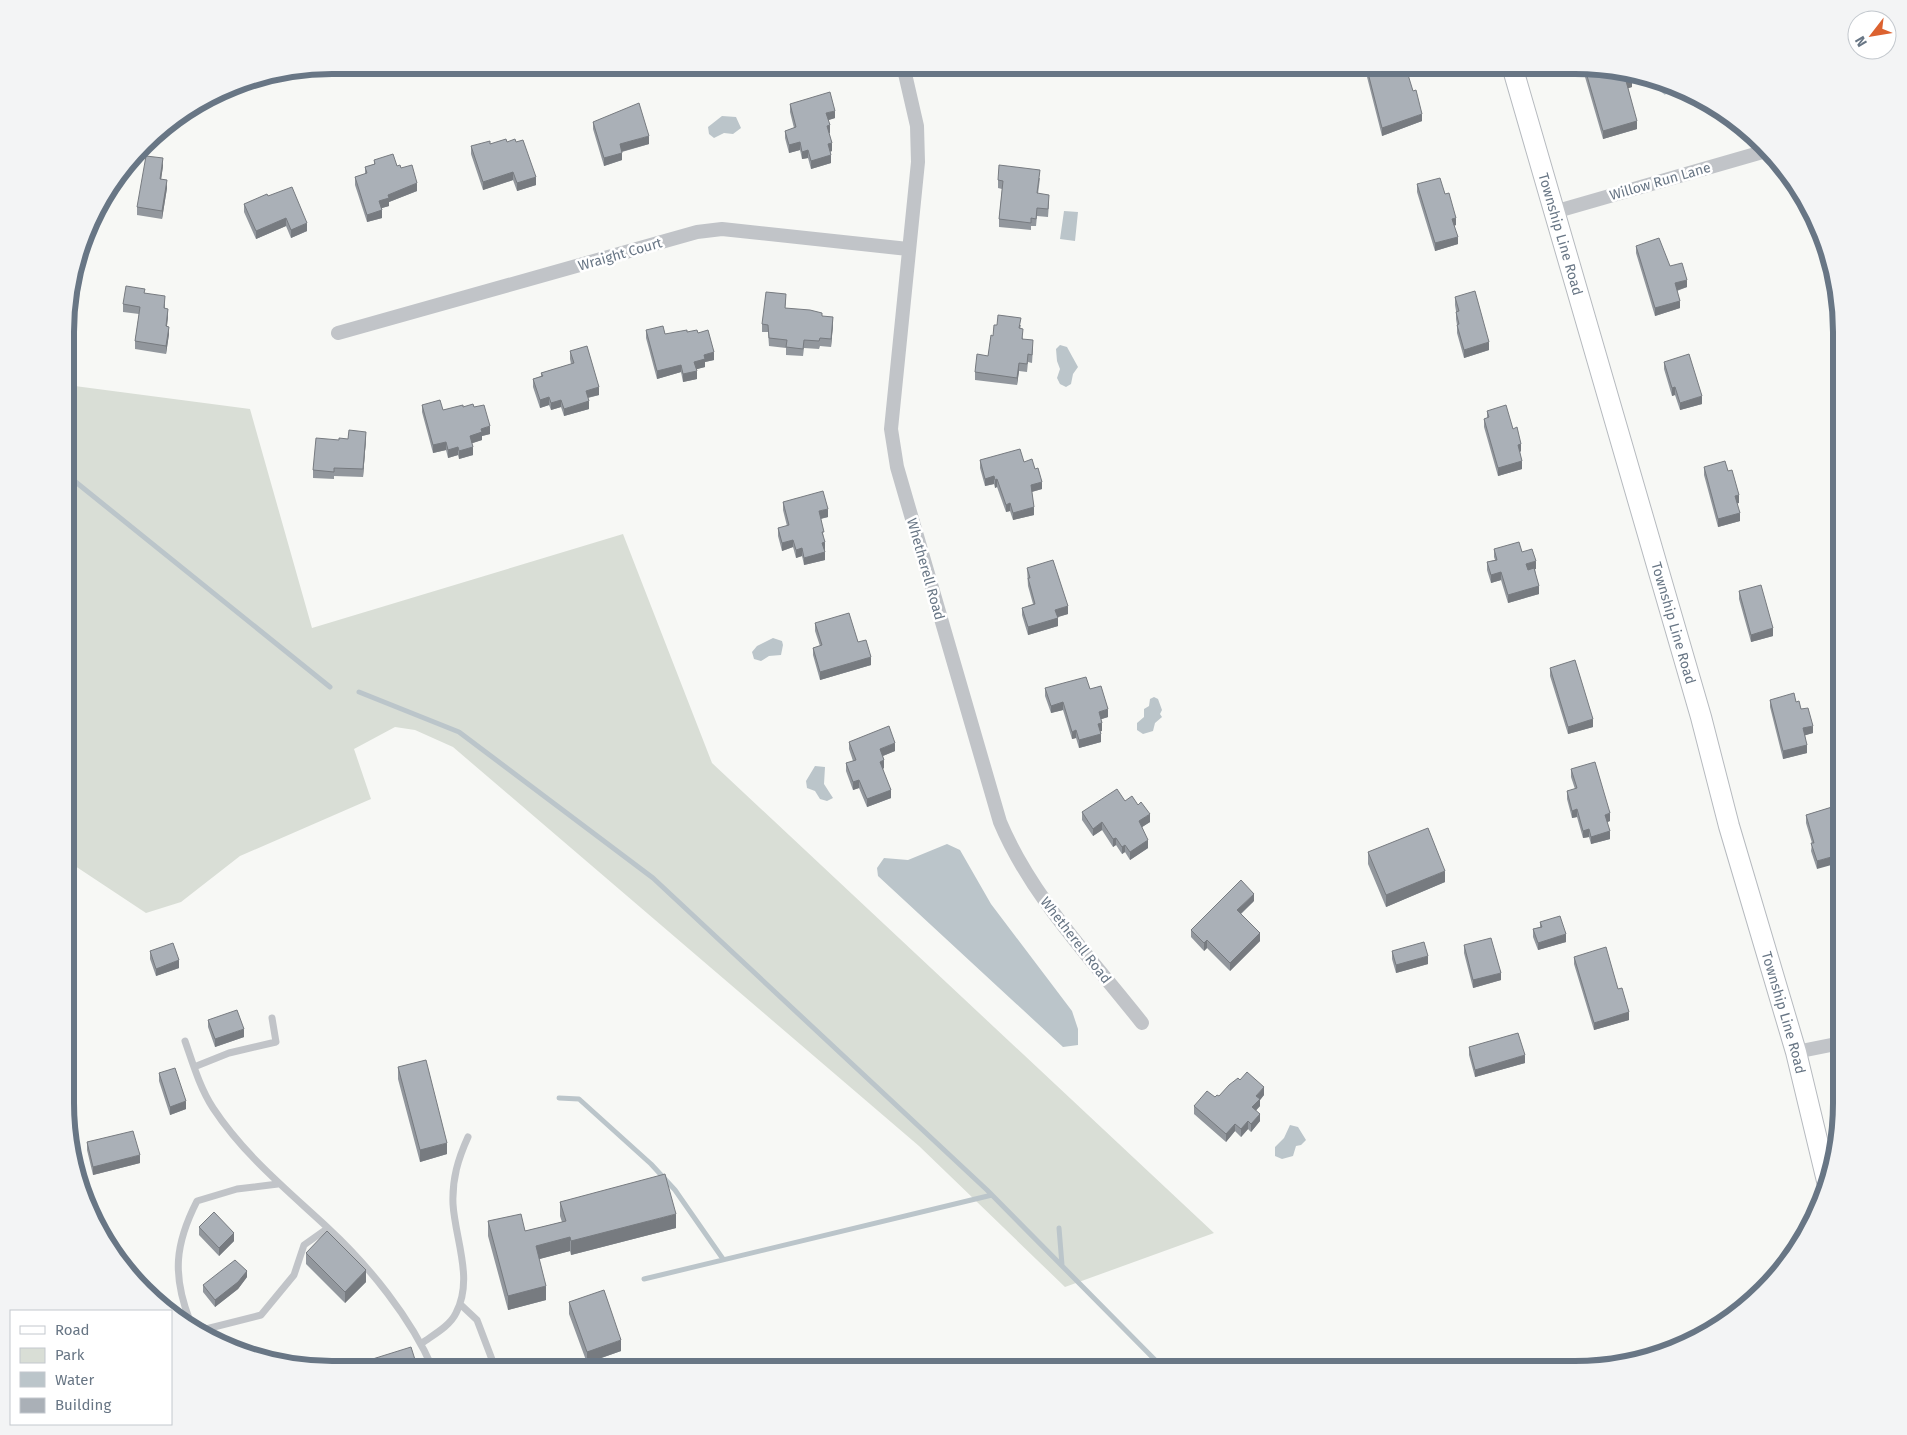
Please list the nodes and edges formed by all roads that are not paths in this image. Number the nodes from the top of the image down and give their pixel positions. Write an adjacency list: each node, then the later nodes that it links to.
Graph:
1 (905, 74): 5 (street, Whetherell Road)
2 (1514, 74): 4 (street, Township Line Road)
3 (1761, 152): 4 (street, Willow Run Lane)
4 (1554, 212): 11 (street, Township Line Road)
5 (908, 250): 6 (street, Wraight Court); 8 (street, Whetherell Road)
6 (338, 333)
7 (272, 1018): 12 (lane)
8 (1142, 1023)
9 (186, 1042): 12 (lane)
10 (1833, 1045): 11 (street)
11 (1796, 1052): 14 (street, Township Line Road)
12 (194, 1067): 15 (lane)
13 (468, 1137): 17 (lane)
14 (1824, 1169)
15 (278, 1184): 16 (lane); 18 (lane)
16 (328, 1228): 19 (lane); 20 (lane)
17 (460, 1304): 20 (lane); 22 (lane)
18 (189, 1319)
19 (202, 1327)
20 (422, 1343): 21 (lane)
21 (429, 1361)
22 (493, 1361)

